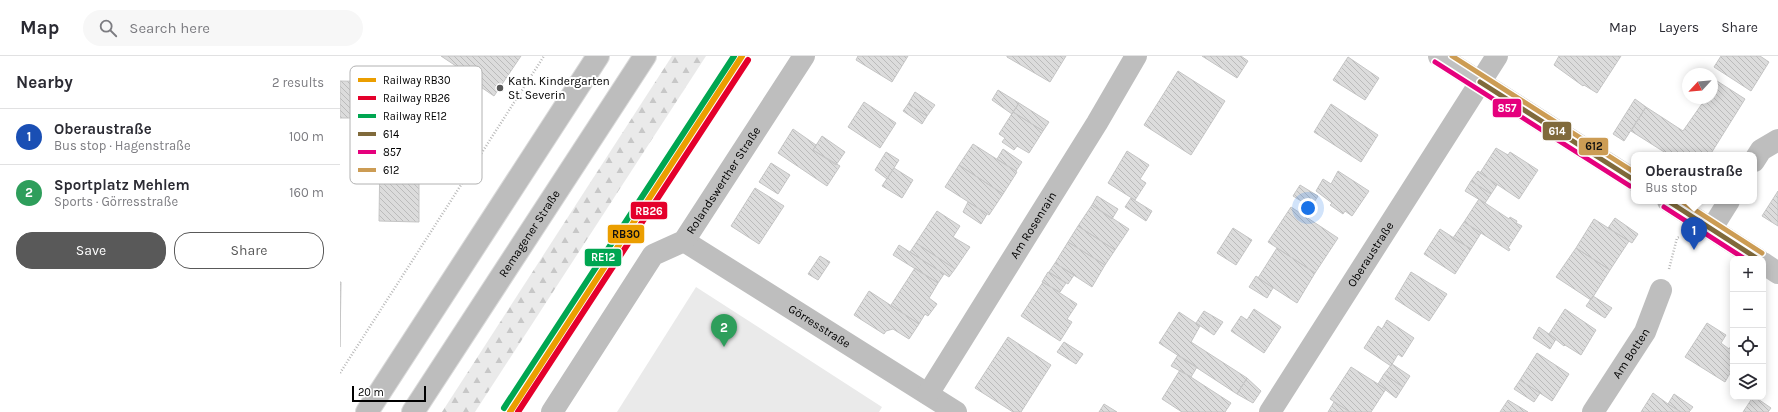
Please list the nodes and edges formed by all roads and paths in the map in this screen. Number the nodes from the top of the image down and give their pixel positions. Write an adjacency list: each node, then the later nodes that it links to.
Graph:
1 (544, 56): 10 (path)
2 (598, 56): 26 (main road)
3 (645, 56): 27 (main road, Remagener Straße)
4 (804, 56): 18 (street, Rolandswerther Straße)
5 (1136, 56): 25 (street, Am Rosenrain)
6 (1439, 56): 8 (main road)
7 (1497, 56): 8 (street, Oberaustraße)
8 (1480, 82): 12 (main road); 30 (street, Oberaustraße)
9 (1778, 140): 11 (street)
10 (482, 151)
11 (1757, 156)
12 (1631, 178)
13 (461, 184): 24 (path)
14 (1673, 204): 16 (main road)
15 (1727, 204): 16 (street)
16 (1712, 228): 19 (main road)
17 (1677, 238): 20 (path)
18 (684, 241): 25 (street, Görresstraße); 28 (street, Rolandswerther Straße)
19 (1754, 256)
20 (1672, 261)
21 (1766, 265): 22 (main road)
22 (1778, 273)
23 (1661, 290): 31 (street, Am Botten)
24 (340, 374)
25 (928, 394): 29 (street, Görresstraße)
26 (367, 412)
27 (413, 412)
28 (552, 412)
29 (956, 412)
30 (1270, 412)
31 (1593, 412)

